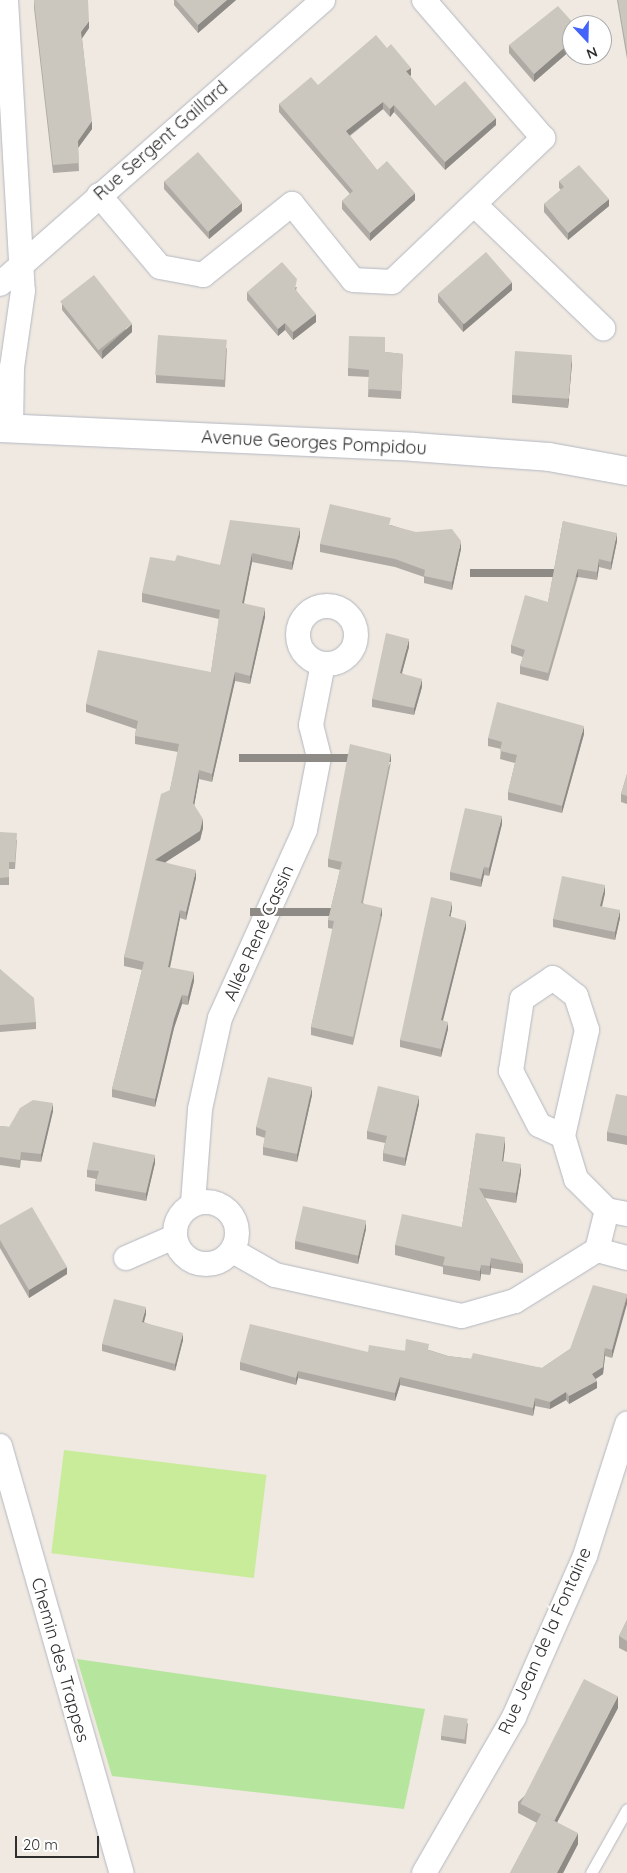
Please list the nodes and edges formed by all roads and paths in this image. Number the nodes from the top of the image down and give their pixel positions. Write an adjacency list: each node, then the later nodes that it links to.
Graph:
1 (6, 0): 4 (street)
2 (323, 0): 5 (street, Rue Sergent Gaillard)
3 (424, 0): 6 (street)
4 (8, 142): 7 (street)
5 (99, 194): 6 (street); 7 (street, Rue Sergent Gaillard)
6 (475, 205): 9 (street)
7 (19, 268): 8 (street, Rue Sergent Gaillard); 10 (street)
8 (0, 284)
9 (604, 328)
10 (6, 429): 11 (main road, Avenue Georges Pompidou)
11 (627, 471)
12 (323, 664): 14 (street, Allée René Cassin)
13 (563, 1136): 13 (street); 15 (street)
14 (193, 1203): 16 (street); 18 (street)
15 (617, 1212): 17 (street)
16 (174, 1237): 18 (street); 19 (street)
17 (597, 1250): 18 (street); 20 (street)
18 (232, 1251)
19 (126, 1258)
20 (627, 1258)
21 (627, 1424): 25 (street, Rue Jean de la Fontaine)
22 (0, 1446): 24 (street, Chemin des Trappes)
23 (627, 1809): 26 (lane)
24 (122, 1873)
25 (424, 1873)
26 (591, 1873)

